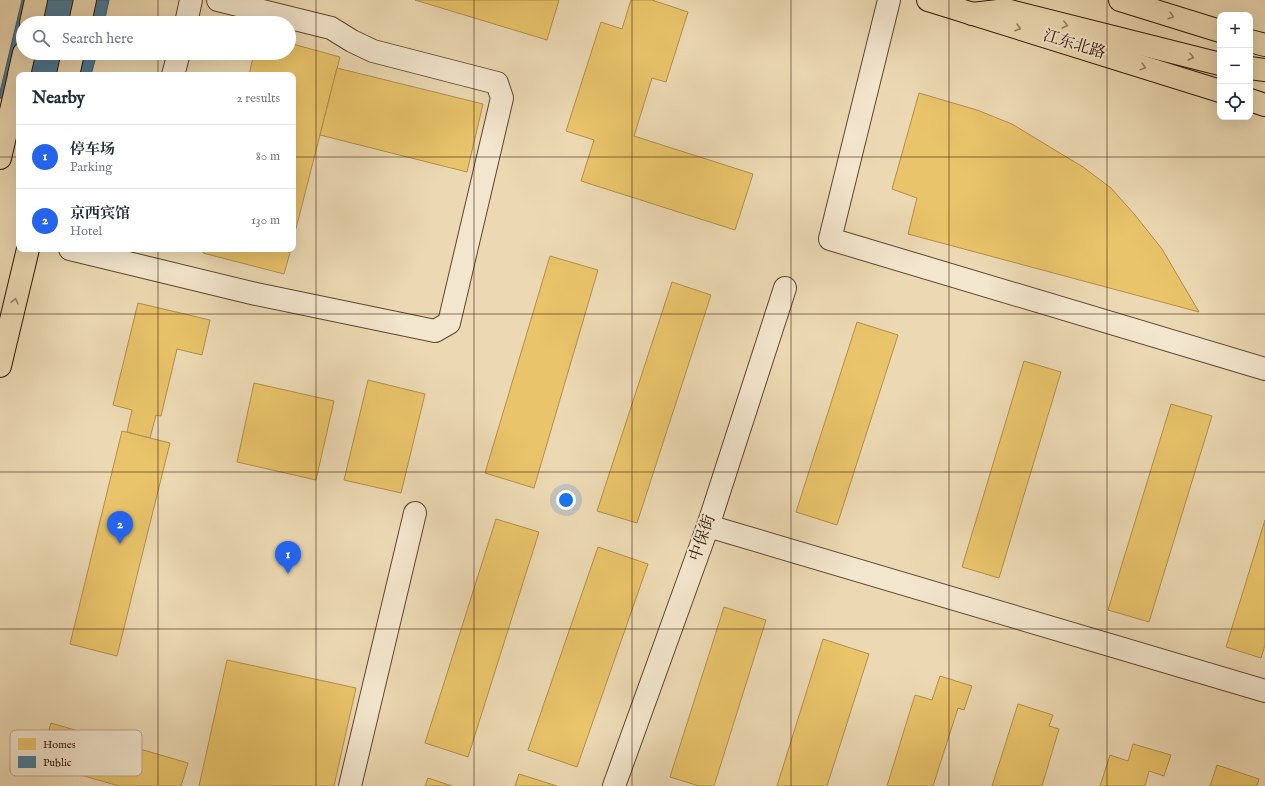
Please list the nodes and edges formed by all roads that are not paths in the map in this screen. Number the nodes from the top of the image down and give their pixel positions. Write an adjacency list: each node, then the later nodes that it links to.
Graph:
1 (36, 0): 9 (main road)
2 (85, 0): 10 (main road)
3 (191, 0): 11 (street)
4 (218, 0): 12 (street)
5 (889, 0): 36 (street)
6 (928, 0): 8 (main road, 江东北路)
7 (1120, 0): 14 (main road, one-way to 14)
8 (972, 14): 20 (main road, one-way to 20); 27 (main road, 江东北路, one-way to 27)
9 (33, 16)
10 (82, 16)
11 (188, 16)
12 (283, 16)
13 (296, 19): 33 (street)
14 (1217, 30)
15 (1253, 42): 16 (main road)
16 (1265, 45)
17 (22, 60): 23 (main road)
18 (71, 60): 24 (main road)
19 (177, 60): 25 (street)
20 (1217, 63)
21 (1253, 68): 22 (main road)
22 (1265, 70)
23 (20, 72)
24 (69, 72)
25 (174, 72)
26 (16, 88): 30 (main road)
27 (1217, 90)
28 (1253, 101): 29 (main road)
29 (1265, 105)
30 (0, 158)
31 (27, 252): 35 (main road, one-way to 31)
32 (96, 252): 33 (street)
33 (131, 256)
34 (785, 288): 38 (street, 中保街)
35 (0, 366)
36 (1265, 369)
37 (415, 513): 40 (street)
38 (708, 526): 39 (street); 41 (street, 中保街)
39 (1265, 691)
40 (350, 786)
41 (614, 786)

